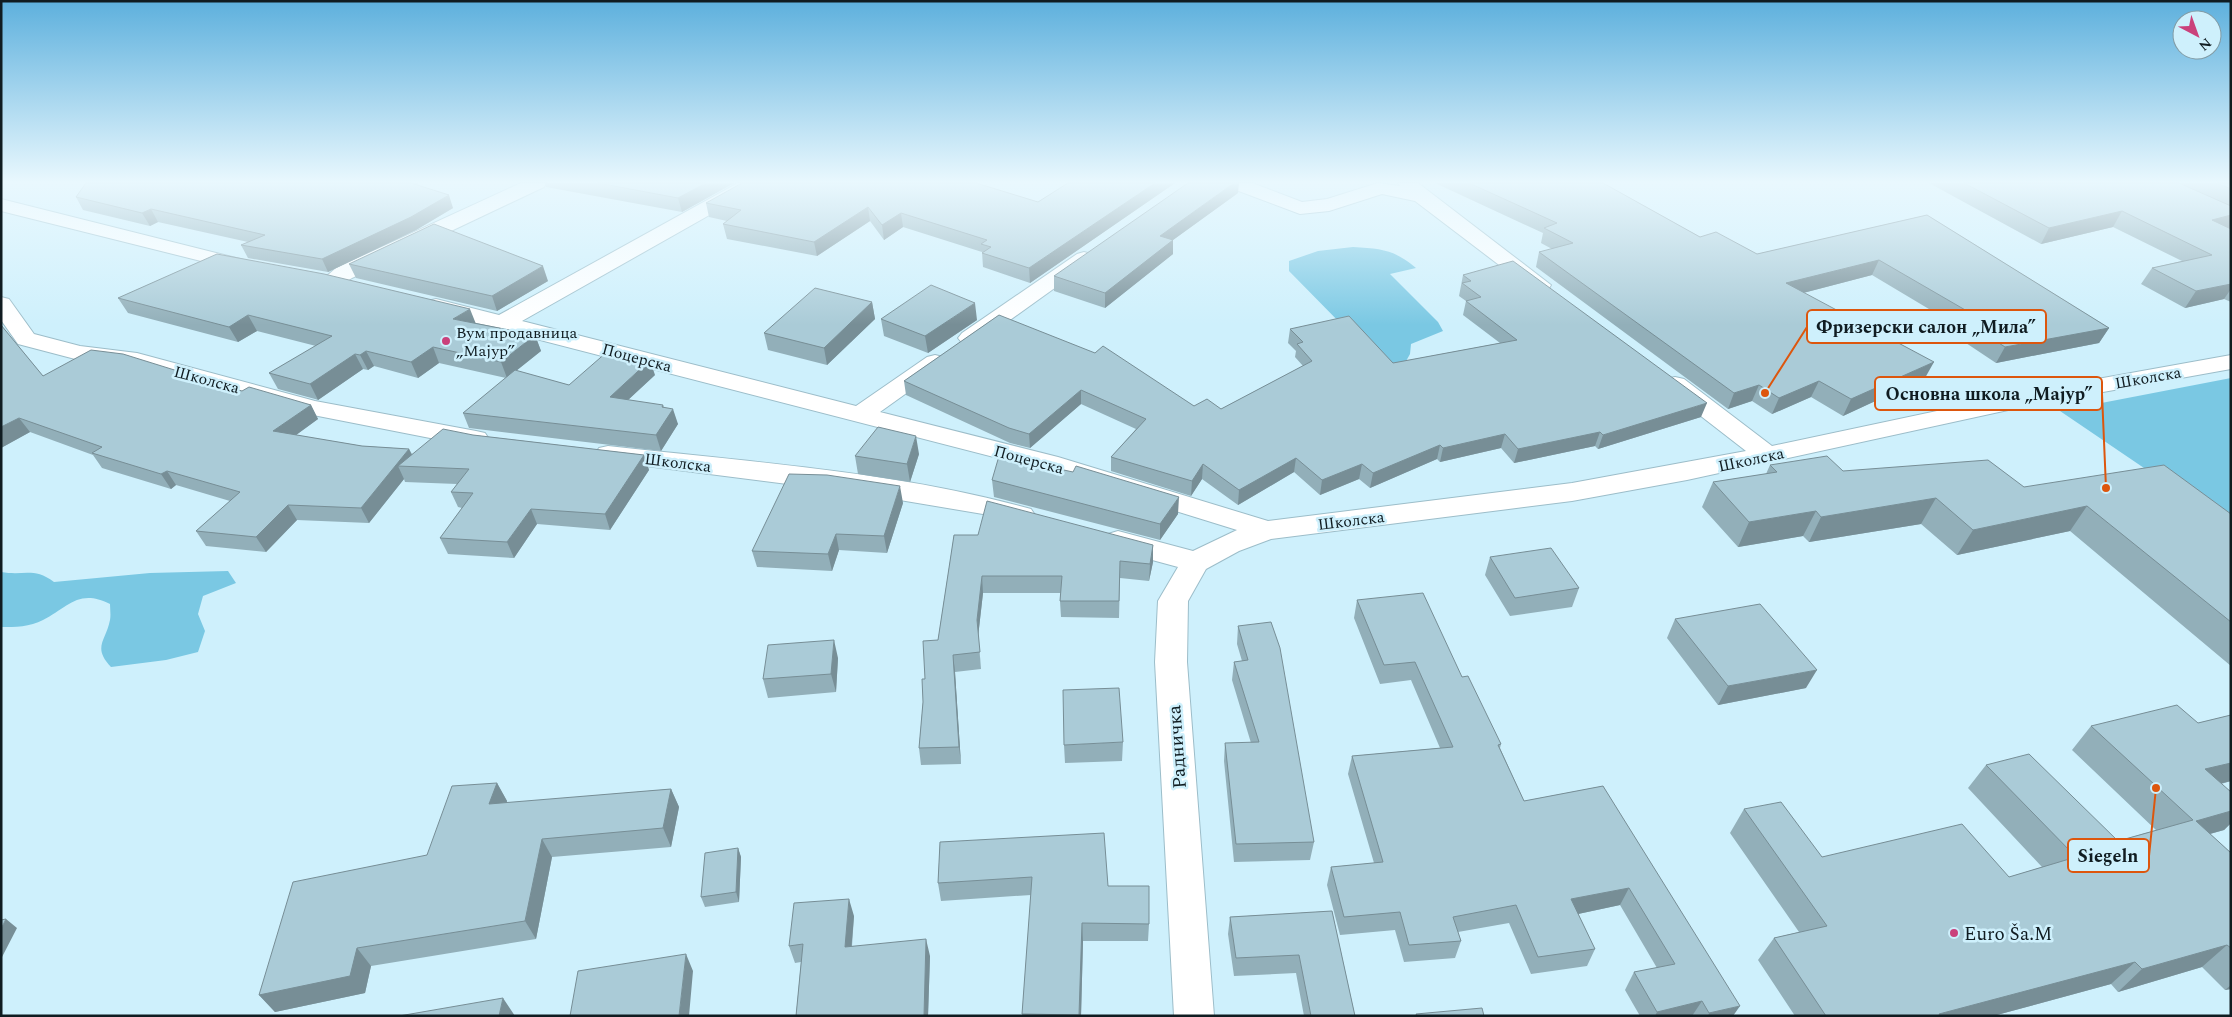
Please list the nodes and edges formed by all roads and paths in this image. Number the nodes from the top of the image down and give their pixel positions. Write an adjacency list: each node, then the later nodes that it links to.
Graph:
1 (105, 230): 6 (street)
2 (434, 230): 8 (street)
3 (667, 230): 13 (street)
4 (1468, 230): 10 (street)
5 (1100, 247): 16 (street)
6 (270, 270)
7 (308, 276): 8 (street)
8 (332, 281): 9 (street)
9 (365, 288)
10 (1560, 300)
11 (418, 302): 13 (street, Поцерска)
12 (1, 304): 17 (street, Школска)
13 (504, 322): 16 (street, Поцерска)
14 (2231, 362): 19 (street, Школска)
15 (1656, 370): 19 (street)
16 (860, 414): 21 (street, Поцерска)
17 (499, 442)
18 (588, 452): 20 (street, Школска)
19 (1767, 455): 21 (street, Школска)
20 (1045, 521)
21 (1267, 530): 23 (street)
22 (1091, 534): 23 (street)
23 (1196, 562): 24 (street, Радничка)
24 (1194, 1016)

